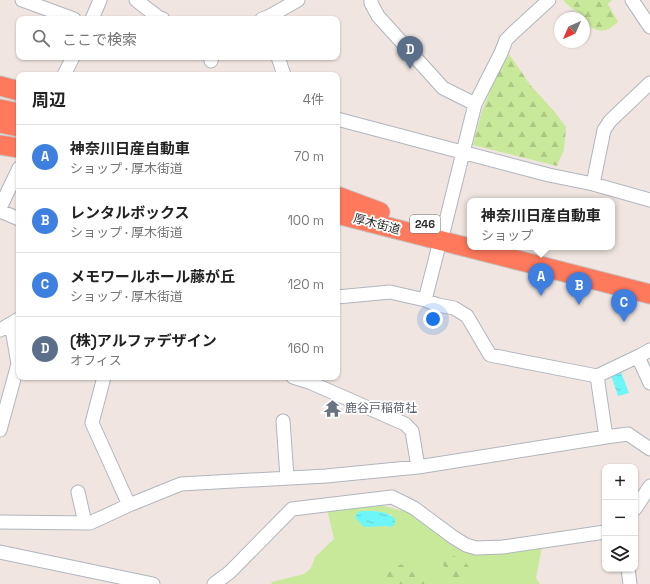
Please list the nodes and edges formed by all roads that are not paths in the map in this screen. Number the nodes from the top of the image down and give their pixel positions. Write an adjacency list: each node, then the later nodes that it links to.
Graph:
1 (22, 0): 8 (street)
2 (100, 0): 9 (street)
3 (136, 0): 10 (street)
4 (298, 0): 11 (street)
5 (371, 0): 20 (street)
6 (549, 0): 20 (street)
7 (632, 0): 12 (street)
8 (66, 16)
9 (93, 16)
10 (157, 16)
11 (270, 16)
12 (650, 27)
13 (72, 60): 15 (street)
14 (279, 60): 16 (street)
15 (66, 72)
16 (283, 72)
17 (650, 82): 28 (street)
18 (0, 86): 19 (highway)
19 (16, 90)
20 (475, 104): 26 (street)
21 (0, 109): 22 (highway)
22 (16, 112)
23 (340, 120): 26 (street)
24 (0, 123): 25 (highway)
25 (16, 126)
26 (463, 152): 28 (street); 37 (street)
27 (16, 174): 32 (street)
28 (593, 184): 30 (street)
29 (340, 197): 34 (highway, 246)
30 (650, 200)
31 (340, 201): 34 (highway, 厚木街道 / 246)
32 (0, 208)
33 (0, 211): 36 (street)
34 (380, 212): 37 (highway, 厚木街道 / 246)
35 (340, 215): 37 (highway, 厚木街道 / 246)
36 (16, 218)
37 (442, 235): 38 (highway, 厚木街道 / 246); 39 (highway, 厚木街道 / 246); 45 (street)
38 (467, 236)
39 (467, 242)
40 (495, 250): 43 (highway, 厚木街道 / 246)
41 (526, 250): 42 (highway)
42 (650, 282)
43 (650, 294)
44 (340, 297): 45 (street)
45 (425, 300): 51 (street)
46 (10, 324): 48 (street)
47 (650, 350): 49 (street)
48 (16, 352)
49 (638, 357): 51 (street); 54 (street)
50 (16, 371): 56 (street)
51 (597, 376): 57 (street)
52 (103, 380): 64 (street)
53 (303, 380): 59 (street)
54 (650, 383)
55 (287, 428): 60 (street)
56 (0, 430)
57 (606, 437): 58 (street); 59 (street)
58 (650, 449)
59 (418, 467): 60 (street)
60 (287, 477): 64 (street)
61 (650, 486): 63 (street)
62 (78, 492): 66 (street)
63 (638, 504)
64 (129, 505): 66 (street)
65 (0, 522): 66 (street)
66 (85, 523)
67 (602, 532): 71 (street)
68 (0, 552): 70 (street)
69 (628, 572): 72 (street)
70 (153, 584)
71 (214, 584)
72 (630, 584)

